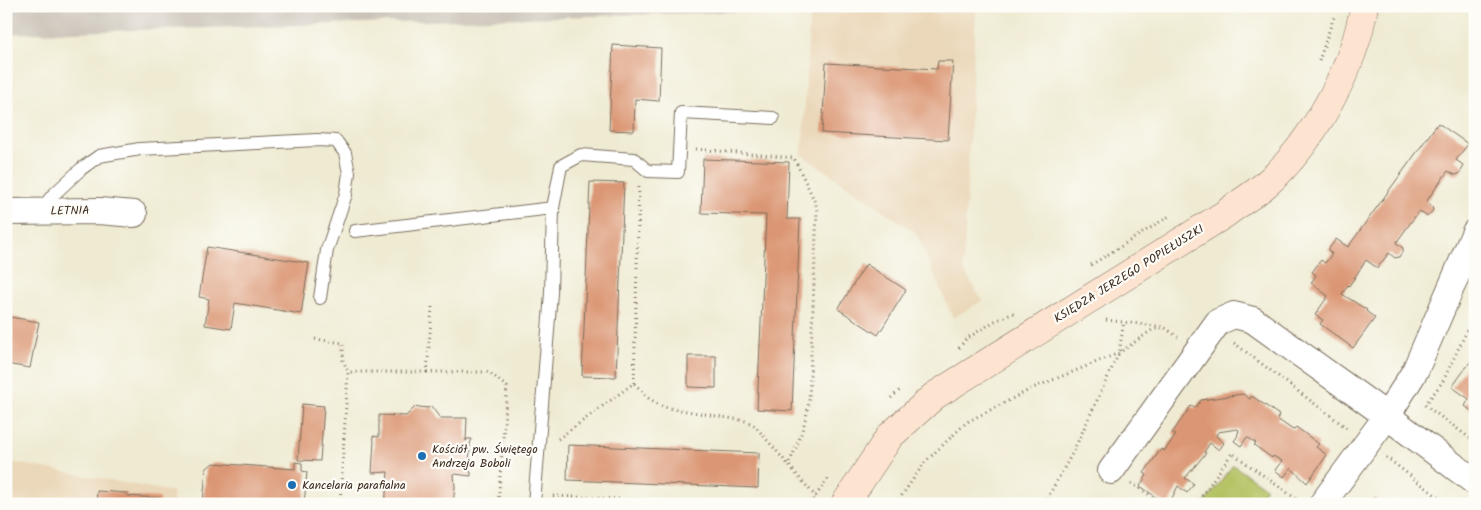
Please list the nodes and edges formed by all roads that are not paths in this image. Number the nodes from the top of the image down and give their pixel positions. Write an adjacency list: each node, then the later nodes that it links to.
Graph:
1 (1351, 9): 14 (street, KSIĘDZA JERZEGO POPIEŁUSZKI)
2 (773, 118): 3 (lane)
3 (553, 208): 7 (lane); 13 (lane)
4 (6, 212): 5 (street, LETNIA)
5 (39, 212): 6 (street, LETNIA); 9 (lane)
6 (134, 214)
7 (355, 231)
8 (1475, 232): 10 (street)
9 (320, 298)
10 (1387, 416): 11 (street); 12 (street); 15 (street)
11 (1111, 471)
12 (1475, 482)
13 (534, 499)
14 (832, 503)
15 (1322, 504)

